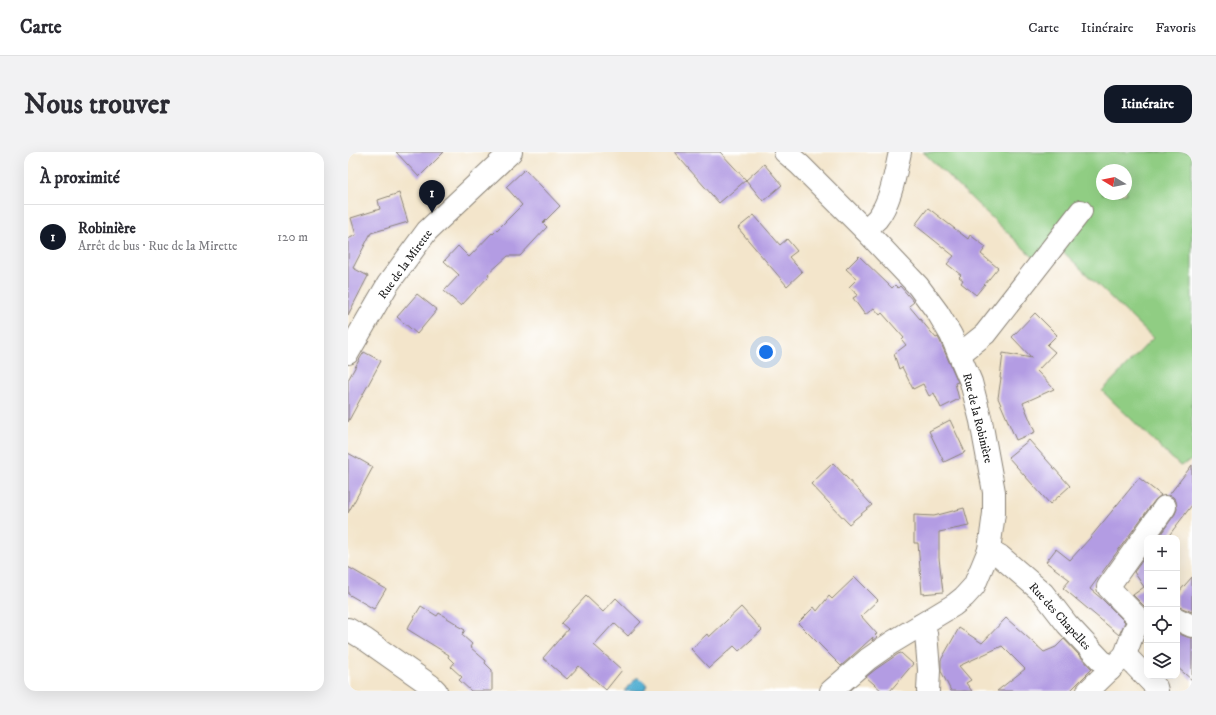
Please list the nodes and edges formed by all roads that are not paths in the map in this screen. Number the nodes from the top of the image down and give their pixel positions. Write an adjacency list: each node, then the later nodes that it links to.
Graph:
1 (511, 152): 6 (street, Rue de la Mirette)
2 (785, 152): 5 (street, Rue de la Robinière)
3 (900, 152): 5 (street)
4 (1081, 211): 7 (street)
5 (865, 230): 7 (street, Rue de la Robinière)
6 (348, 353)
7 (960, 354): 9 (street, Rue de la Robinière)
8 (1165, 507): 10 (street)
9 (989, 550): 12 (street, Rue de la Robinière); 16 (street, Rue des Chapelles)
10 (1144, 618): 15 (street)
11 (1180, 620): 13 (street)
12 (921, 625): 18 (street, Rue de la Robinière); 19 (street)
13 (1192, 626)
14 (348, 629): 17 (street)
15 (1125, 655): 16 (street); 21 (street)
16 (1110, 670): 20 (street)
17 (436, 691)
18 (832, 691)
19 (928, 691)
20 (1088, 691)
21 (1157, 691)

